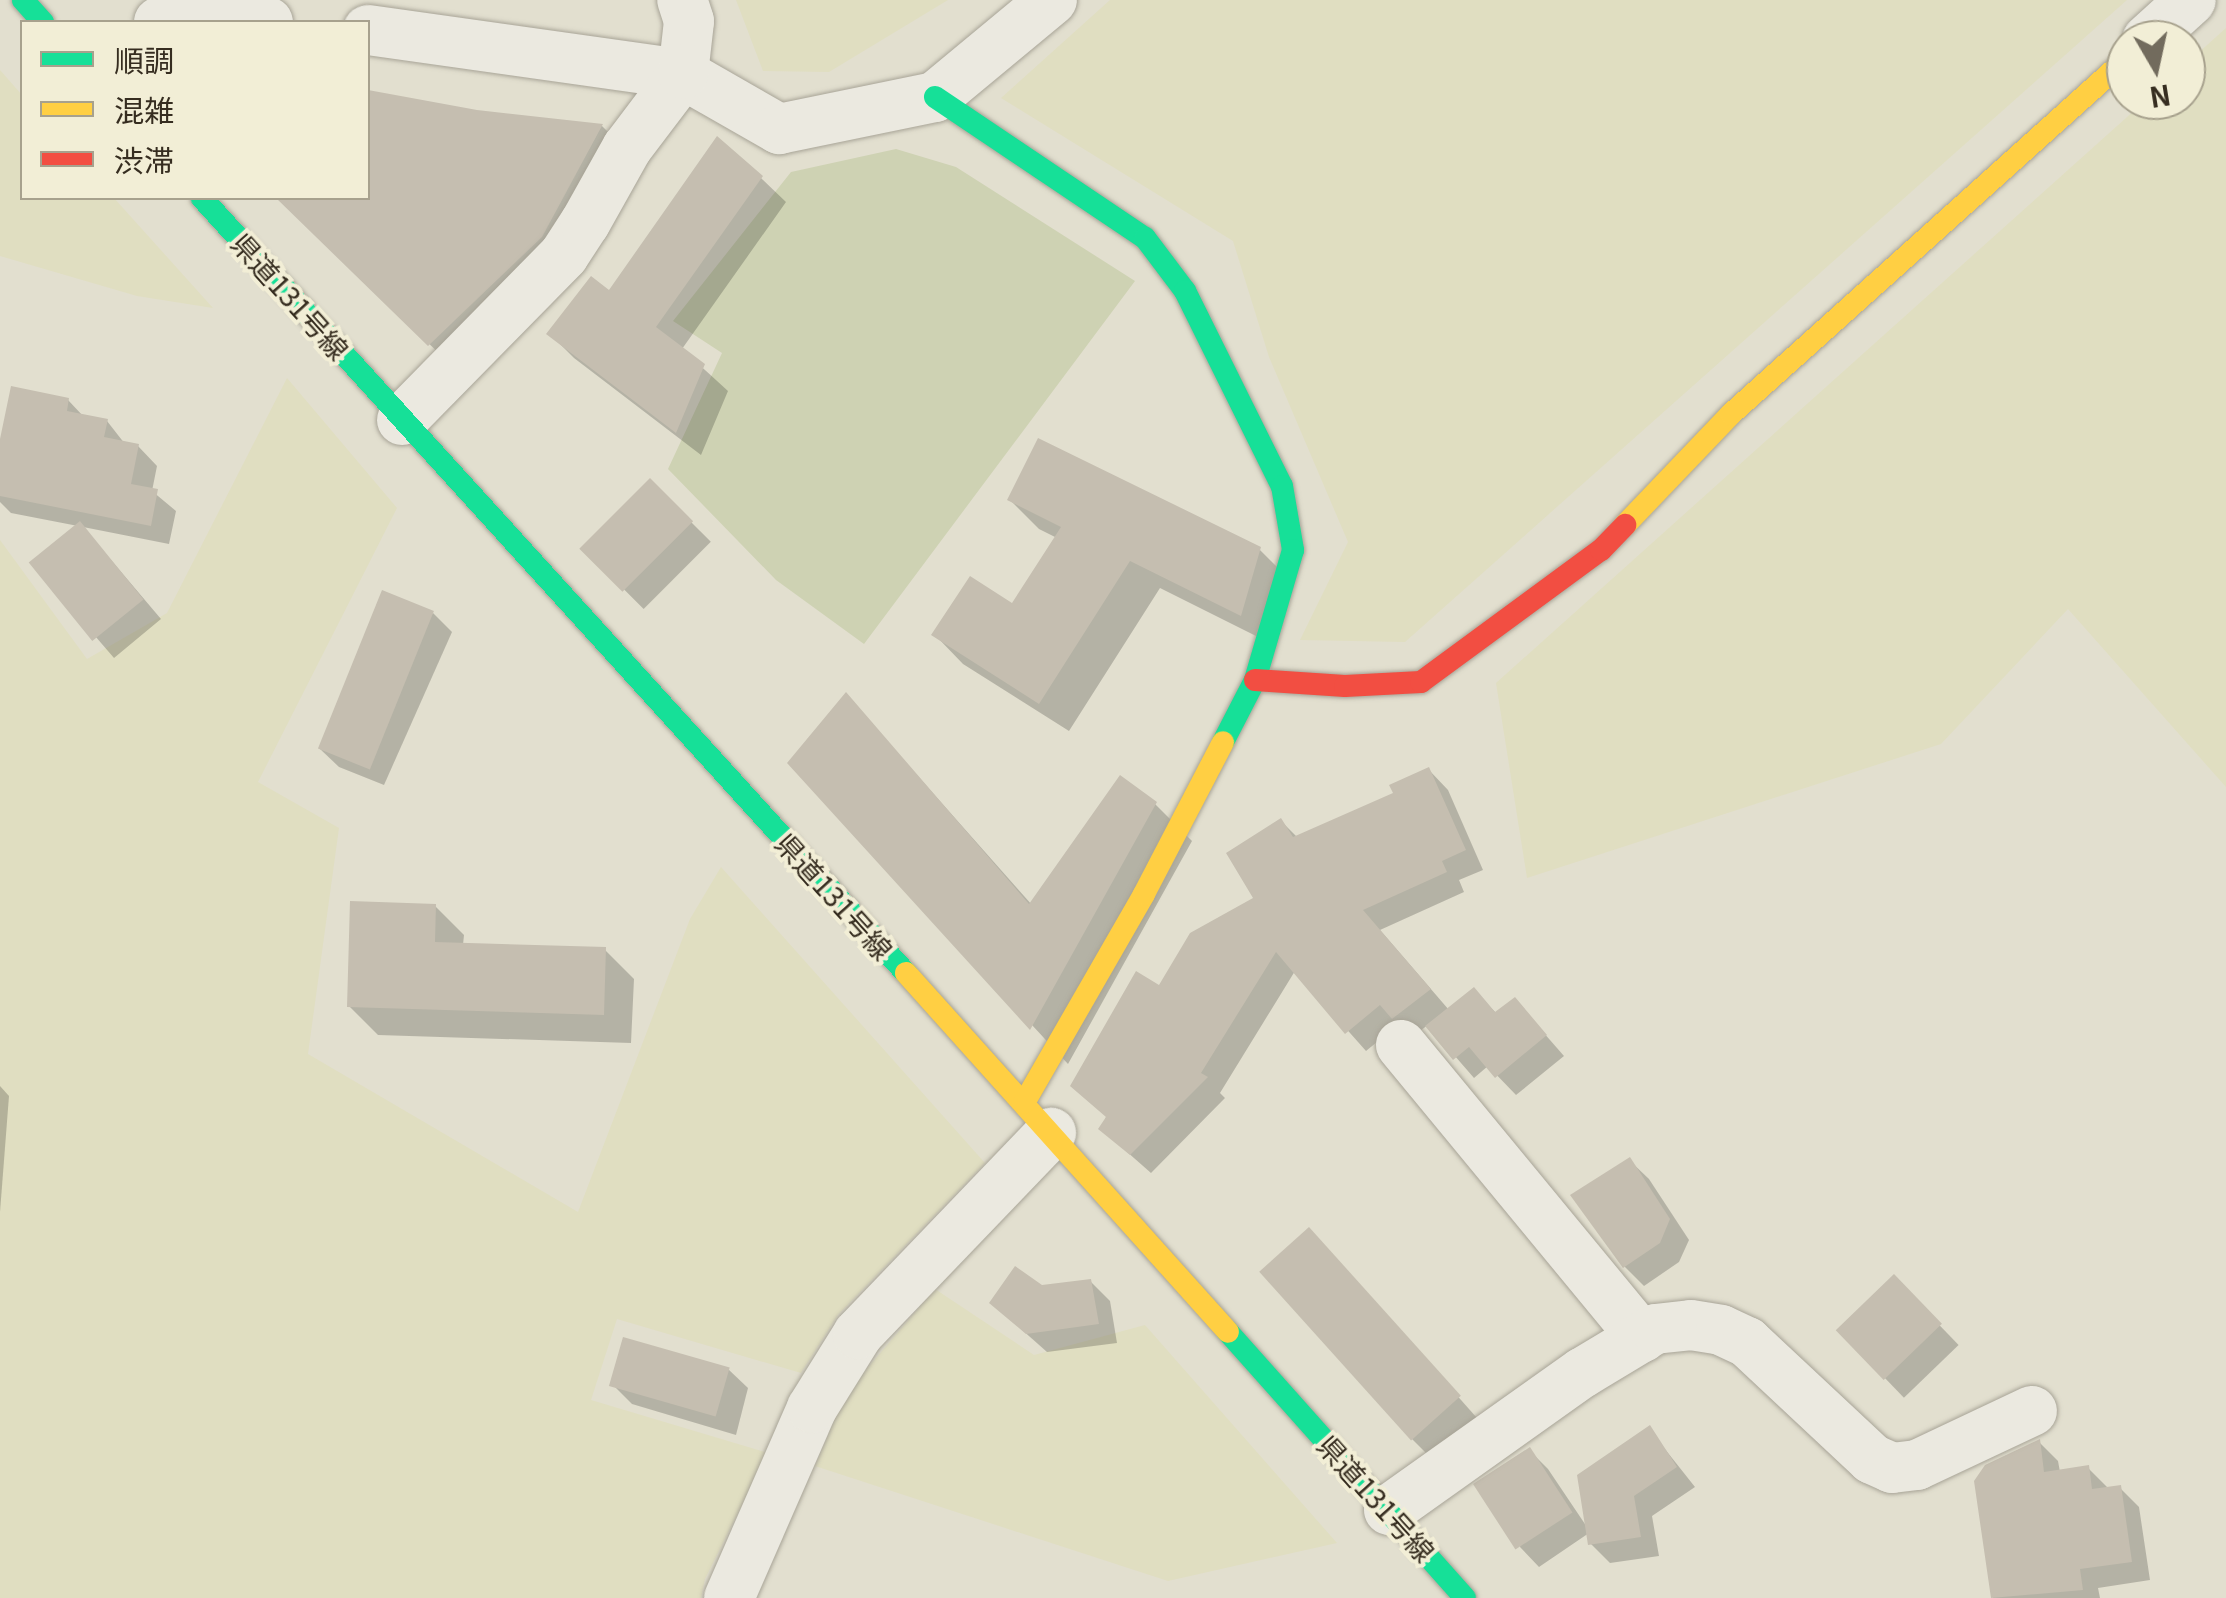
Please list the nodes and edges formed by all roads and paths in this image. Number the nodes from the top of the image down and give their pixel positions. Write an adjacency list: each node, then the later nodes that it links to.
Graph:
1 (23, 0): 5 (street)
2 (682, 0): 10 (street)
3 (1052, 0): 12 (street)
4 (2192, 0): 8 (street)
5 (41, 20)
6 (167, 20): 7 (street)
7 (232, 20)
8 (2170, 20)
9 (370, 30): 10 (street)
10 (683, 74): 12 (street); 14 (street)
11 (2106, 77): 15 (street)
12 (935, 98): 15 (street)
13 (204, 200): 14 (street, 県道131号線)
14 (402, 420): 17 (street, 県道131号線)
15 (1255, 680): 17 (street)
16 (1401, 1045): 18 (street)
17 (1037, 1118): 20 (street, 県道131号線); 21 (street)
18 (1642, 1337): 19 (street); 20 (street)
19 (2032, 1411)
20 (1389, 1510): 22 (street, 県道131号線)
21 (730, 1598)
22 (1465, 1598)

